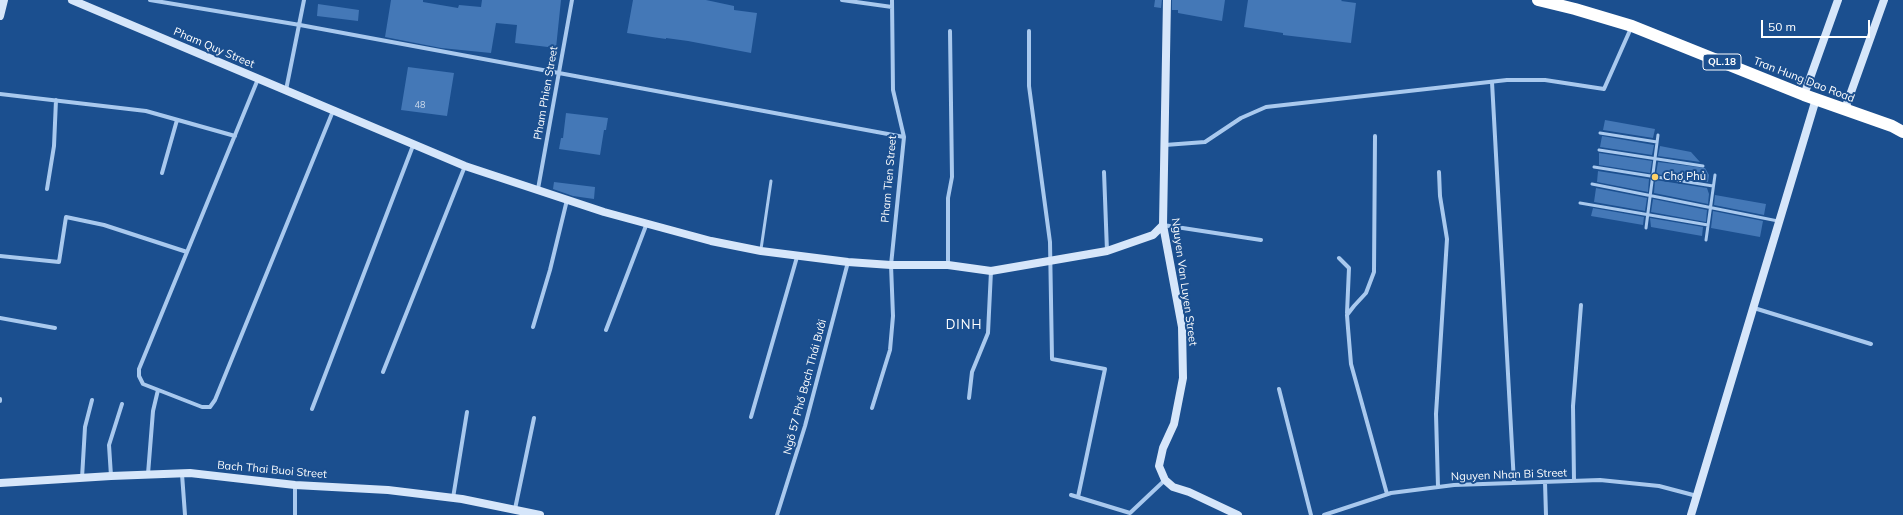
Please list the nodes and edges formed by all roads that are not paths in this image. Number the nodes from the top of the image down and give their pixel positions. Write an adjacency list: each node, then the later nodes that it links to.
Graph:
1 (4, 0): 13 (street)
2 (72, 0): 19 (street, Pham Quy Street)
3 (150, 0): 14 (street)
4 (304, 0): 14 (street)
5 (572, 0): 18 (street, Pham Phien Street)
6 (842, 0): 12 (street)
7 (892, 0): 12 (street, Pham Tien Street)
8 (1167, 0): 37 (street, Nguyen Van Luyen Street)
9 (1538, 0): 15 (highway, Tran Hung Dao Road / QL.18)
10 (1838, 0): 23 (street)
11 (1884, 0): 26 (street)
12 (892, 7): 34 (street, Pham Tien Street)
13 (0, 16)
14 (300, 25): 18 (street); 21 (street)
15 (1632, 26): 20 (street); 23 (highway, Tran Hung Dao Road / QL.18)
16 (1029, 30): 71 (street)
17 (950, 31): 74 (street)
18 (558, 72): 34 (street); 52 (street, Pham Phien Street)
19 (258, 79): 21 (street, Pham Quy Street); 32 (street)
20 (1492, 82): 37 (street); 103 (street)
21 (286, 90): 27 (street, Pham Quy Street)
22 (0, 94): 25 (street)
23 (1804, 95): 24 (highway, Tran Hung Dao Road / QL.18)
24 (1816, 99): 26 (highway, Tran Hung Dao Road / QL.18); 58 (street)
25 (56, 100): 28 (street); 51 (street)
26 (1845, 109): 29 (highway, Tran Hung Dao Road / QL.18)
27 (333, 111): 36 (street, Pham Quy Street); 86 (street)
28 (177, 120): 32 (street); 45 (street)
29 (1903, 132)
30 (1600, 133): 35 (lane)
31 (1658, 135): 35 (lane)
32 (235, 136): 67 (street)
33 (1374, 136): 78 (street)
34 (904, 137): 73 (street, Pham Tien Street)
35 (1657, 142): 39 (lane)
36 (414, 143): 40 (street, Pham Quy Street); 91 (street)
37 (1165, 145): 60 (street, Nguyen Van Luyen Street)
38 (1600, 150): 39 (lane)
39 (1655, 159): 41 (lane); 46 (lane)
40 (465, 166): 52 (street, Pham Quy Street); 84 (street)
41 (1703, 166)
42 (1594, 167): 46 (lane)
43 (1104, 172): 66 (street)
44 (1439, 172): 105 (street)
45 (162, 173)
46 (1653, 176): 50 (lane); 53 (lane)
47 (1715, 176): 50 (lane)
48 (771, 181): 65 (lane)
49 (1592, 184): 53 (lane)
50 (1713, 186): 56 (lane)
51 (47, 189)
52 (538, 190): 54 (street, Pham Quy Street)
53 (1650, 195): 56 (lane); 57 (lane)
54 (567, 199): 59 (street, Pham Quy Street); 80 (street)
55 (1580, 202): 57 (lane)
56 (1710, 207): 58 (lane); 61 (lane)
57 (1648, 215): 61 (lane); 62 (lane)
58 (1780, 221): 77 (street)
59 (647, 223): 65 (street, Pham Quy Street); 82 (street)
60 (1163, 225): 63 (street); 66 (street, Pham Quy Street); 99 (street, Nguyen Van Luyen Street)
61 (1708, 225): 64 (lane)
62 (1646, 228)
63 (1261, 240)
64 (1706, 240)
65 (760, 251): 69 (street, Pham Quy Street)
66 (1107, 251): 71 (street, Pham Quy Street)
67 (187, 252): 68 (street); 86 (street)
68 (0, 256)
69 (797, 257): 72 (street, Pham Quy Street); 93 (street)
70 (1339, 258): 78 (street)
71 (1050, 260): 75 (street, Pham Quy Street); 109 (street)
72 (848, 262): 73 (street, Pham Quy Street); 115 (street, Ngõ 57 Phố Bạch Thái Bưởi)
73 (891, 265): 74 (street, Pham Quy Street); 90 (street, Pham Tien Street)
74 (948, 265): 75 (street, Pham Quy Street)
75 (991, 271): 87 (street)
76 (1581, 305): 100 (street)
77 (1754, 308): 83 (street); 108 (street)
78 (1347, 315): 106 (street)
79 (0, 318): 81 (street)
80 (533, 327)
81 (55, 328)
82 (606, 330)
83 (1871, 344)
84 (383, 372)
85 (1279, 389): 117 (street)
86 (158, 390): 96 (street)
87 (969, 398)
88 (92, 400): 98 (street)
89 (122, 404): 97 (street)
90 (872, 408)
91 (312, 409)
92 (467, 412): 110 (street)
93 (751, 417)
94 (534, 418): 111 (street)
95 (182, 474): 96 (street, Bach Thai Buoi Street); 104 (street, Bach Thai Buoi Street); 112 (street)
96 (148, 475): 97 (street, Bach Thai Buoi Street)
97 (111, 476): 98 (street, Bach Thai Buoi Street)
98 (82, 478): 102 (street, Bach Thai Buoi Street)
99 (1165, 480): 109 (street); 116 (street)
100 (1574, 481): 101 (street, Nguyen Nhan Bi Street); 108 (street, Nguyen Nhan Bi Street)
101 (1545, 482): 103 (street, Nguyen Nhan Bi Street); 119 (street)
102 (0, 483)
103 (1514, 483): 105 (street, Nguyen Nhan Bi Street)
104 (294, 485): 110 (street, Bach Thai Buoi Street); 113 (street)
105 (1438, 487): 106 (street, Nguyen Nhan Bi Street)
106 (1386, 494): 118 (street, Nguyen Nhan Bi Street)
107 (1071, 495): 109 (street)
108 (1698, 496): 120 (street)
109 (1078, 497)
110 (453, 498): 111 (street, Bach Thai Buoi Street)
111 (515, 509): 114 (street, Bach Thai Buoi Street)
112 (185, 515)
113 (295, 515)
114 (540, 515)
115 (777, 515)
116 (1238, 515)
117 (1311, 515)
118 (1324, 515)
119 (1546, 515)
120 (1691, 515)

